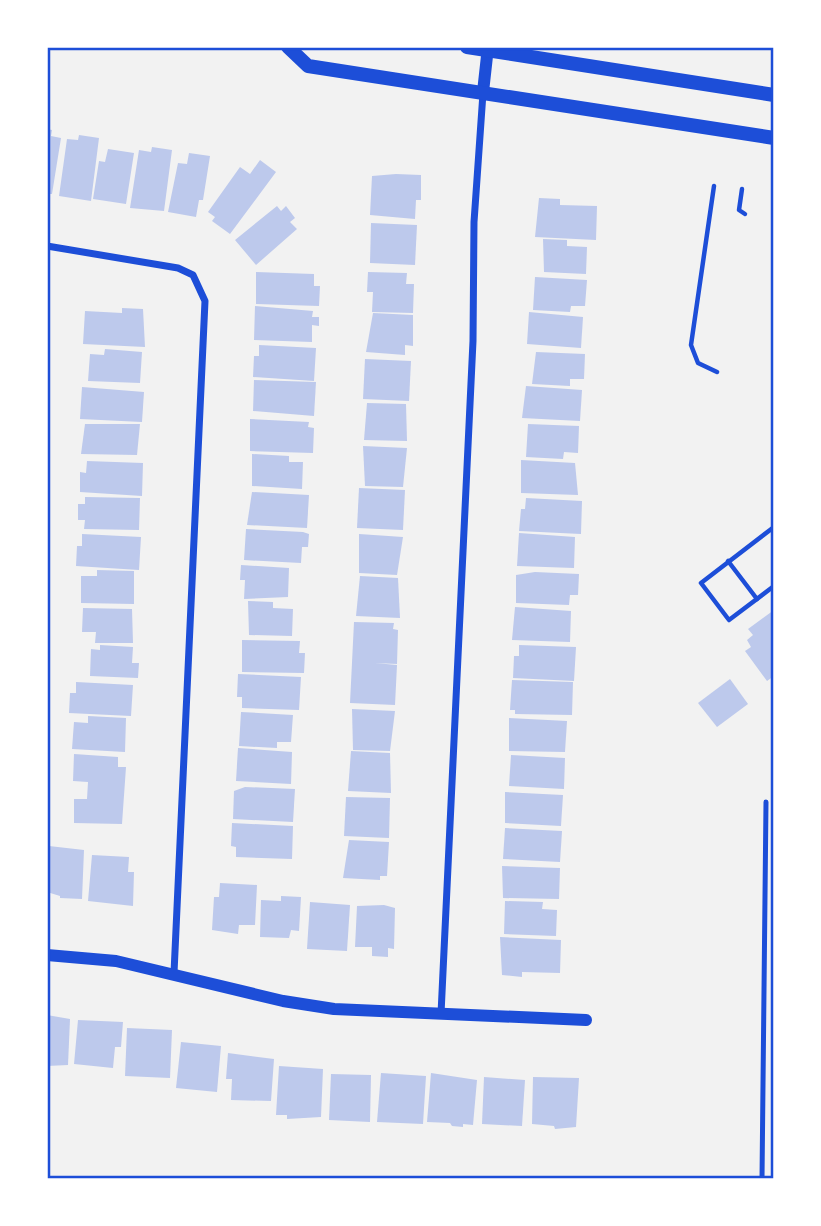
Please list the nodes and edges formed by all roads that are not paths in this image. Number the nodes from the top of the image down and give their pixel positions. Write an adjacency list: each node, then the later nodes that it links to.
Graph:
1 (288, 47): 4 (main road)
2 (467, 47): 3 (main road)
3 (488, 49): 4 (street); 5 (main road)
4 (483, 92): 6 (main road); 13 (street)
5 (774, 95)
6 (774, 138)
7 (47, 246): 12 (street)
8 (766, 802): 9 (lane)
9 (765, 943): 10 (lane); 15 (lane)
10 (774, 943)
11 (47, 955): 12 (street)
12 (174, 974): 13 (street)
13 (441, 1014): 14 (street)
14 (586, 1020)
15 (762, 1179)

